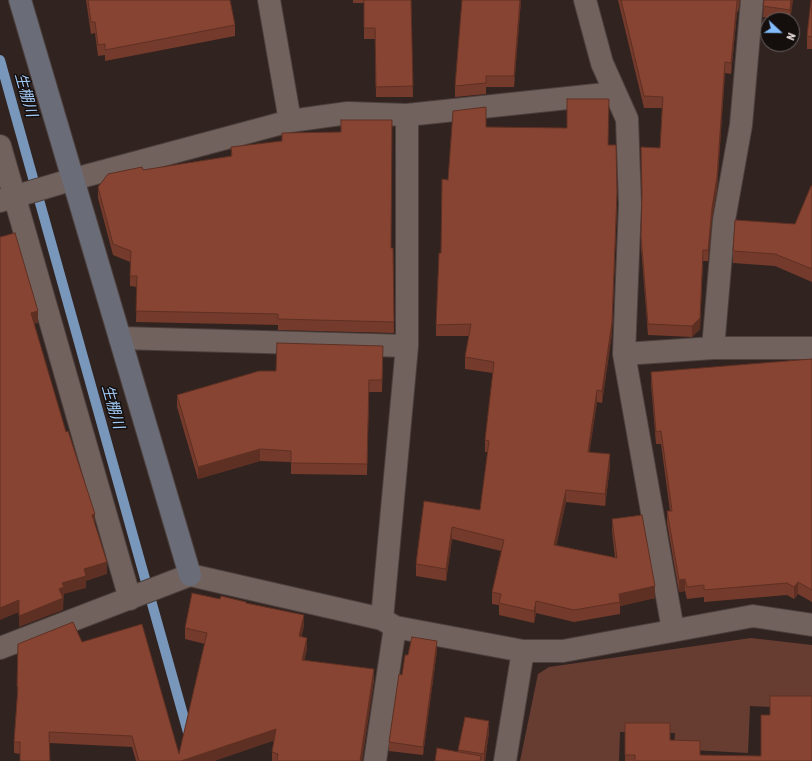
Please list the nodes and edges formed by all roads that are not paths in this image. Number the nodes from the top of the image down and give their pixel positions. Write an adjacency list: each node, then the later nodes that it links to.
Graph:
1 (20, 0): 9 (street)
2 (269, 0): 7 (street)
3 (585, 0): 5 (street)
4 (752, 0): 13 (street)
5 (615, 93): 6 (street); 15 (street)
6 (407, 115): 7 (street); 12 (street)
7 (290, 121): 9 (street)
8 (0, 146): 10 (street)
9 (74, 179): 10 (street); 11 (street)
10 (20, 195): 17 (street)
11 (120, 338): 12 (street); 16 (street)
12 (407, 346): 18 (street)
13 (713, 348): 14 (street); 15 (street)
14 (812, 348)
15 (624, 354): 20 (street)
16 (190, 575): 17 (street); 18 (street)
17 (135, 598): 21 (street)
18 (388, 623): 22 (street); 23 (street)
19 (812, 625): 20 (street)
20 (673, 630): 22 (street)
21 (0, 648)
22 (523, 651): 24 (street)
23 (374, 761)
24 (505, 761)

